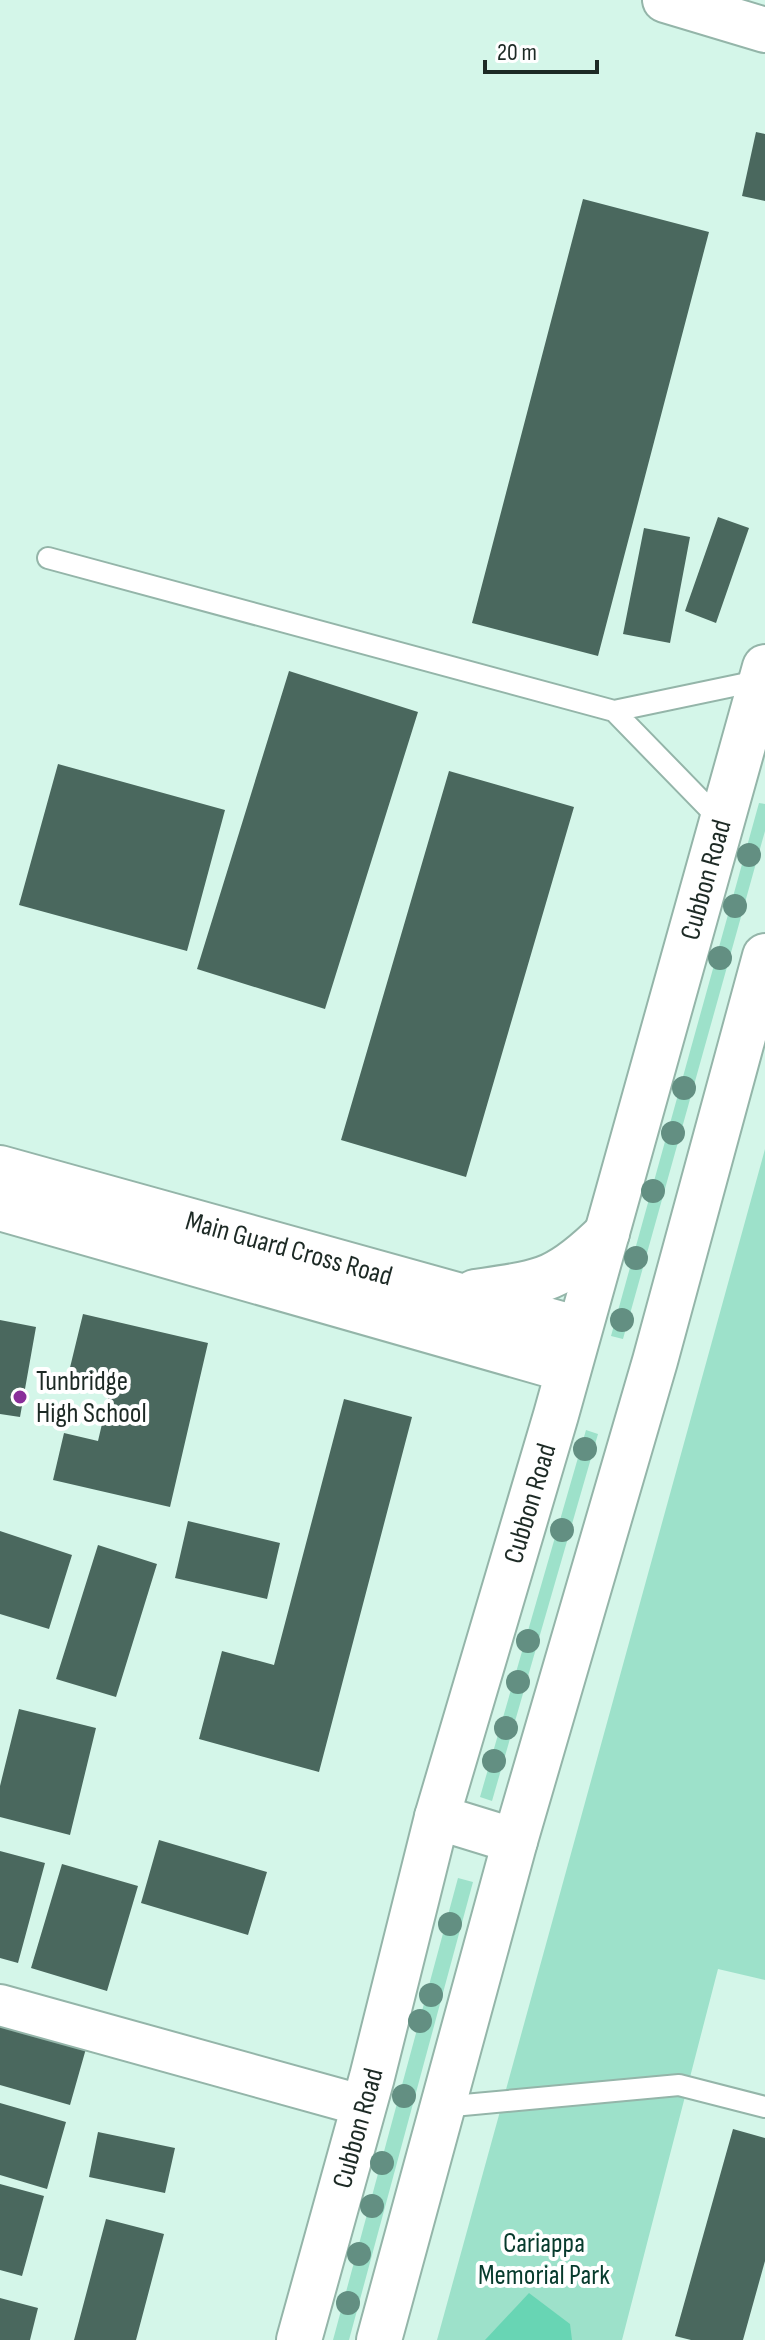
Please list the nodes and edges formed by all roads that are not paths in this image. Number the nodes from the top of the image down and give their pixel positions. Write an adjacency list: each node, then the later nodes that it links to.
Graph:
1 (665, 0): 2 (main road)
2 (765, 30)
3 (48, 558): 5 (lane)
4 (763, 674): 5 (lane); 6 (main road, Cubbon Road)
5 (614, 711): 7 (lane)
6 (755, 748): 7 (main road, Cubbon Road)
7 (724, 824): 11 (main road, Cubbon Road)
8 (765, 956): 15 (main road)
9 (0, 1168): 12 (main road, Main Guard Cross Road)
10 (0, 1208): 13 (main road, Main Guard Cross Road)
11 (607, 1233): 12 (main road); 13 (main road, Cubbon Road)
12 (461, 1294): 13 (main road, Main Guard Cross Road)
13 (573, 1349): 14 (main road, Cubbon Road)
14 (437, 1817): 15 (main road); 17 (main road, Cubbon Road)
15 (515, 1841): 18 (main road)
16 (0, 2005): 17 (street)
17 (364, 2106): 20 (main road, Cubbon Road)
18 (442, 2107): 19 (lane); 21 (main road)
19 (765, 2107)
20 (299, 2340)
21 (379, 2340)

